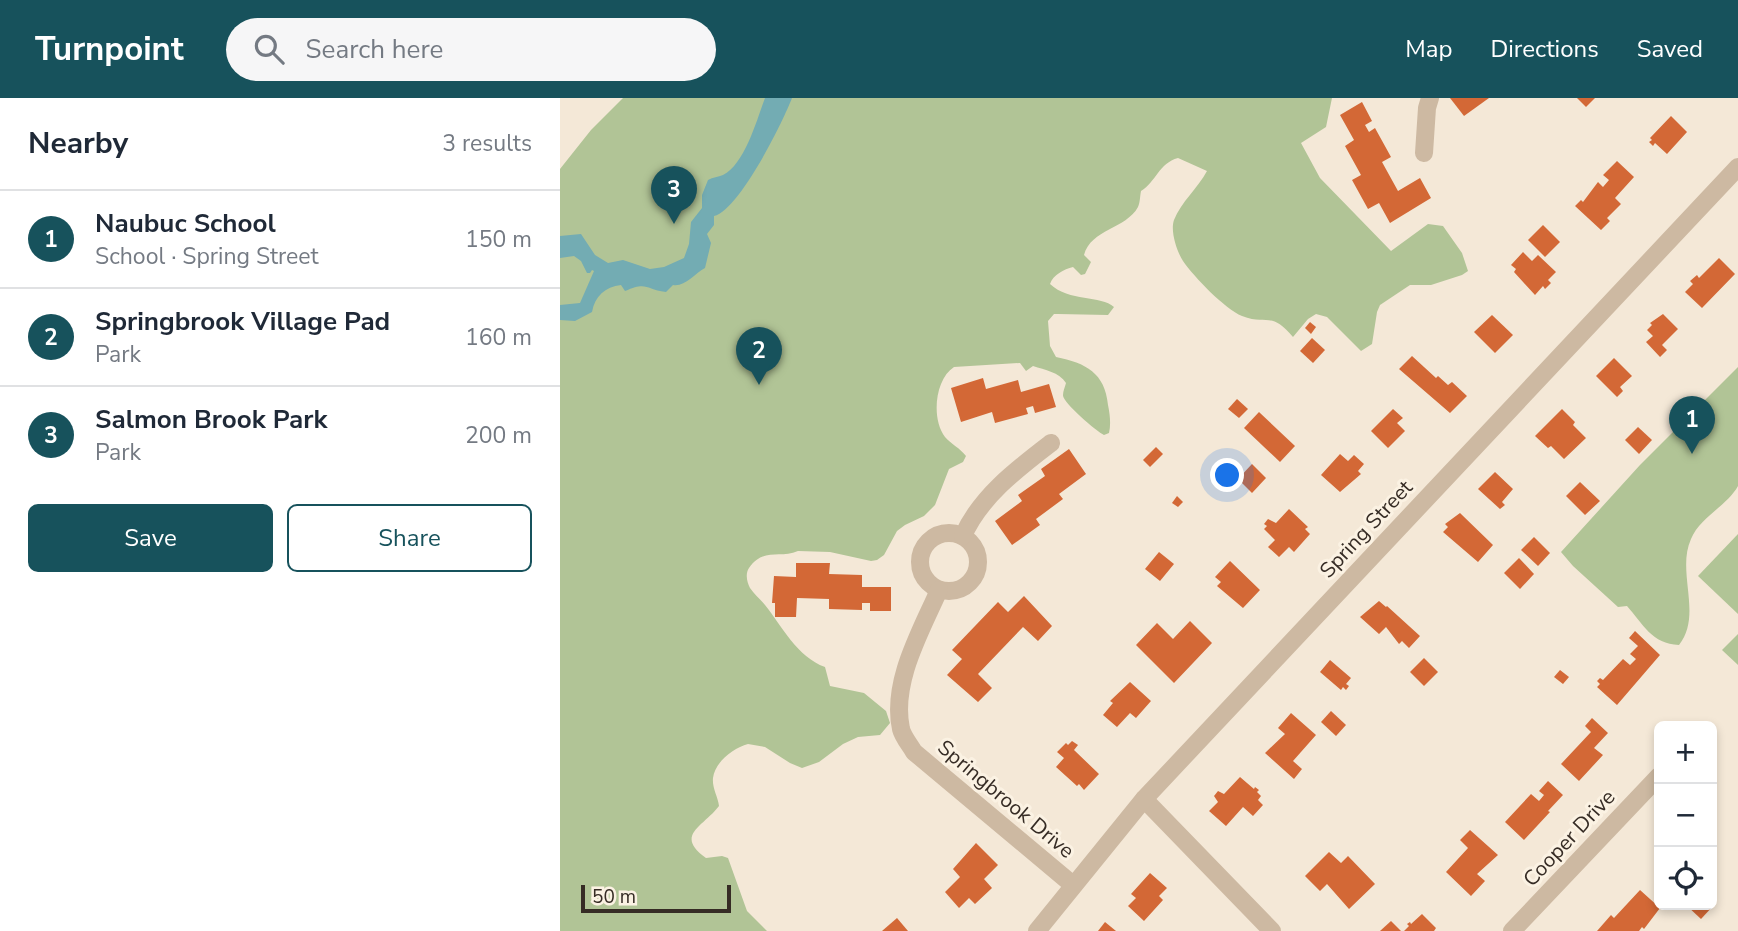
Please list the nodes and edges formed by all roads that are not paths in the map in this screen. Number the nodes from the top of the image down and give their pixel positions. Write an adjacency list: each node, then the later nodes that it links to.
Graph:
1 (1430, 98): 2 (street)
2 (1424, 153)
3 (1738, 167): 8 (street, Spring Street)
4 (1051, 443): 5 (street)
5 (963, 536): 6 (street); 6 (street)
6 (939, 590): 9 (street, Springbrook Drive)
7 (1654, 781): 12 (street, Cooper Drive)
8 (1144, 799): 9 (street, Spring Street); 11 (street)
9 (1073, 885): 10 (street, Spring Street)
10 (1037, 931)
11 (1272, 931)
12 (1513, 931)

